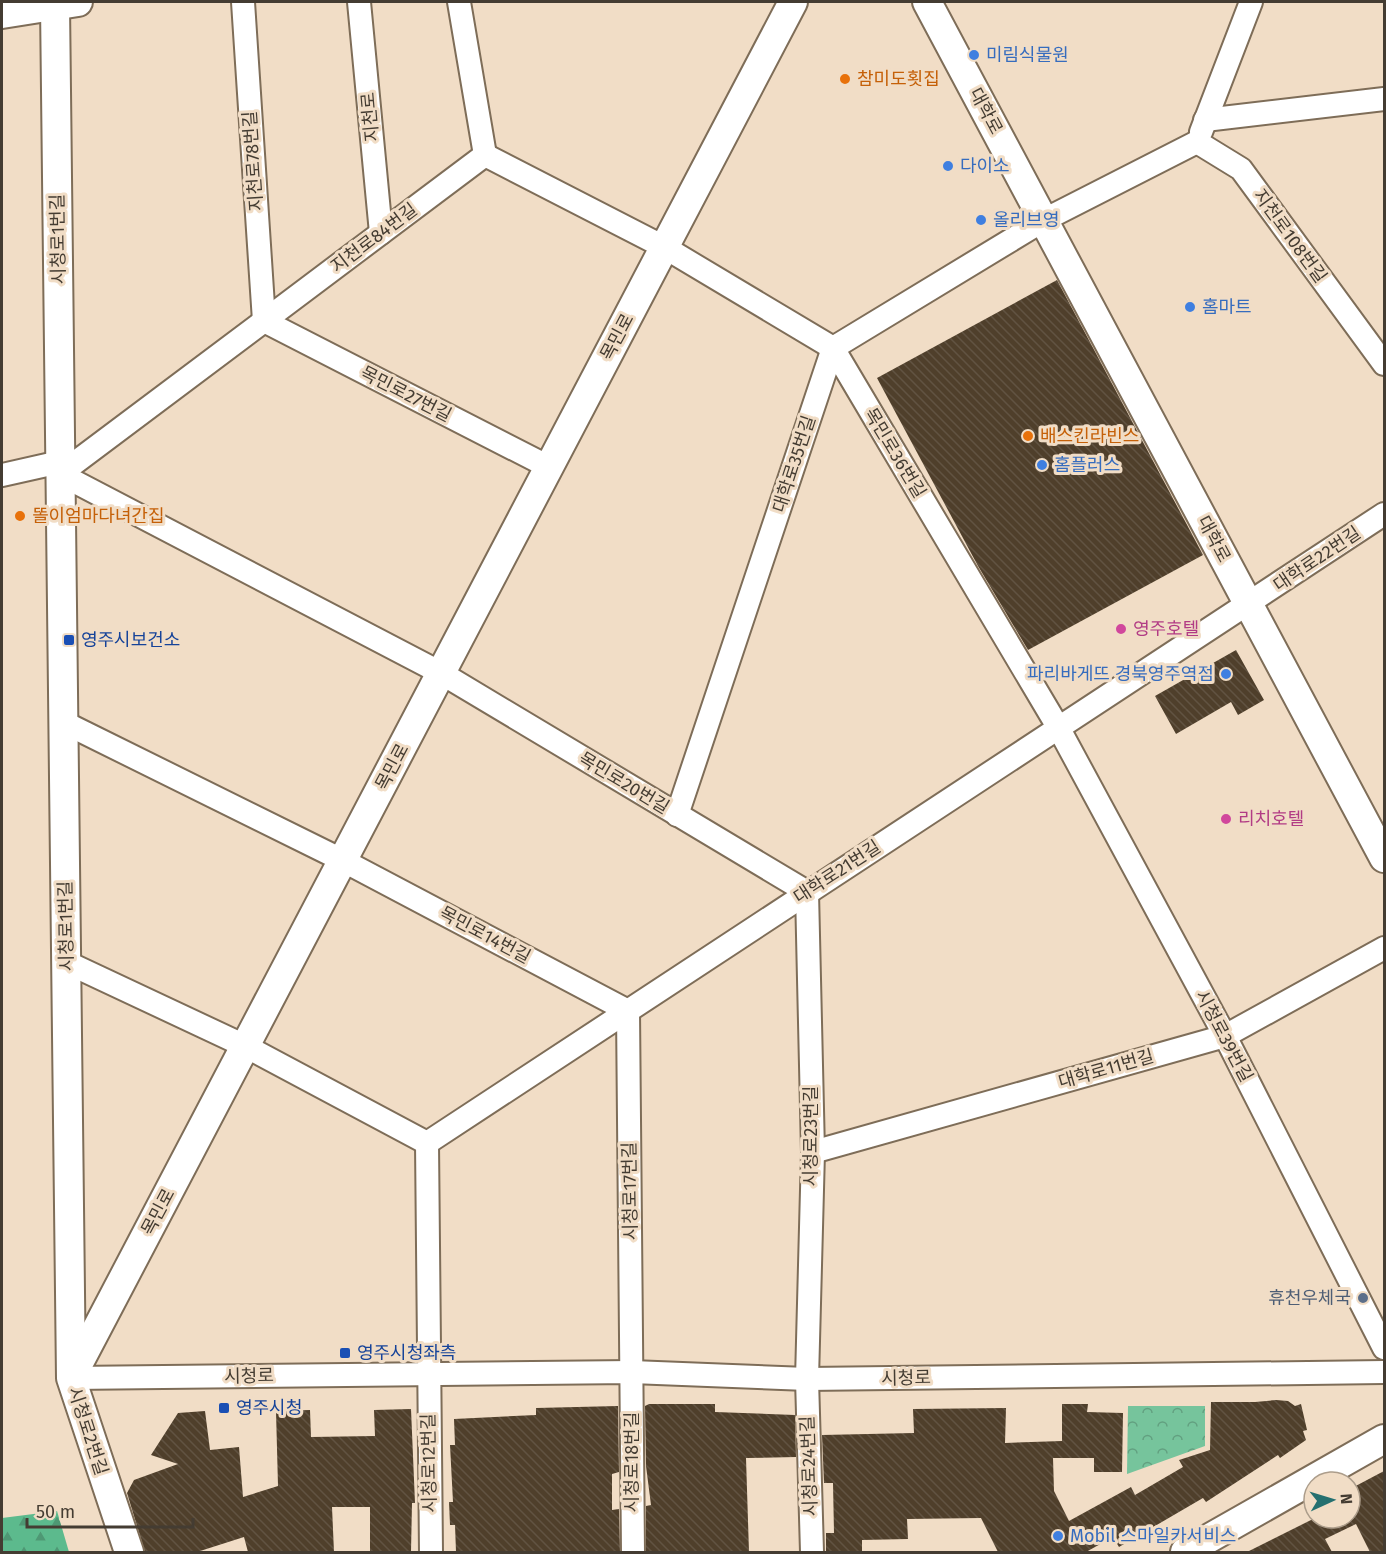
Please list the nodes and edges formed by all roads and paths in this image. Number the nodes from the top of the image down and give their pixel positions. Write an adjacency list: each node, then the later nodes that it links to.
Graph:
1 (243, 2): 16 (street, 지천로78번길)
2 (359, 2): 14 (street, 지천로)
3 (459, 2): 12 (street)
4 (793, 2): 15 (main road, 목민로)
5 (927, 2): 13 (main road, 대학로)
6 (1251, 2): 10 (street)
7 (62, 3): 8 (main road); 20 (main road, 시청로1번길)
8 (2, 14)
9 (1384, 99): 10 (street)
10 (1205, 120): 11 (street)
11 (1197, 142): 13 (street); 18 (street, 지천로108번길)
12 (485, 155): 14 (street, 지천로84번길); 15 (street)
13 (1044, 220): 17 (street); 23 (main road, 대학로)
14 (381, 233): 16 (street, 지천로84번길)
15 (664, 247): 17 (street, 목민로36번길); 19 (main road, 목민로)
16 (264, 321): 19 (street, 목민로27번길); 20 (street)
17 (833, 348): 26 (street, 목민로36번길); 27 (street, 대학로35번길)
18 (1384, 364)
19 (549, 467): 24 (main road, 목민로)
20 (60, 468): 21 (street); 24 (street); 25 (main road, 시청로1번길)
21 (2, 476)
22 (1384, 514): 23 (street, 대학로22번길)
23 (1249, 604): 26 (street, 대학로21번길); 28 (main road, 대학로)
24 (441, 673): 27 (street, 목민로20번길); 29 (main road, 목민로)
25 (63, 722): 29 (street); 32 (main road, 시청로1번길)
26 (1058, 727): 30 (street, 대학로21번길); 34 (street, 시청로39번길)
27 (677, 815): 30 (street, 목민로20번길)
28 (1384, 858)
29 (342, 860): 33 (street, 목민로14번길); 35 (main road, 목민로)
30 (807, 892): 33 (street, 대학로21번길); 37 (street, 시청로23번길)
31 (1384, 948): 34 (street, 대학로11번길)
32 (66, 962): 35 (street); 42 (main road, 시청로1번길)
33 (628, 1011): 36 (street, 대학로21번길); 39 (street, 시청로17번길)
34 (1225, 1036): 37 (street, 대학로11번길); 38 (street, 시청로39번길)
35 (245, 1046): 36 (street); 42 (main road, 목민로)
36 (427, 1143): 41 (street)
37 (813, 1152): 43 (street, 시청로23번길)
38 (1384, 1347)
39 (632, 1372): 41 (street, 시청로); 43 (street, 시청로); 47 (street, 시청로18번길)
40 (1384, 1372): 43 (street, 시청로)
41 (428, 1374): 42 (street, 시청로); 46 (street, 시청로12번길)
42 (71, 1378): 45 (main road, 시청로2번길)
43 (807, 1379): 48 (street, 시청로24번길)
44 (1384, 1439): 49 (main road)
45 (129, 1552)
46 (431, 1552)
47 (633, 1552)
48 (812, 1552)
49 (1185, 1552)

